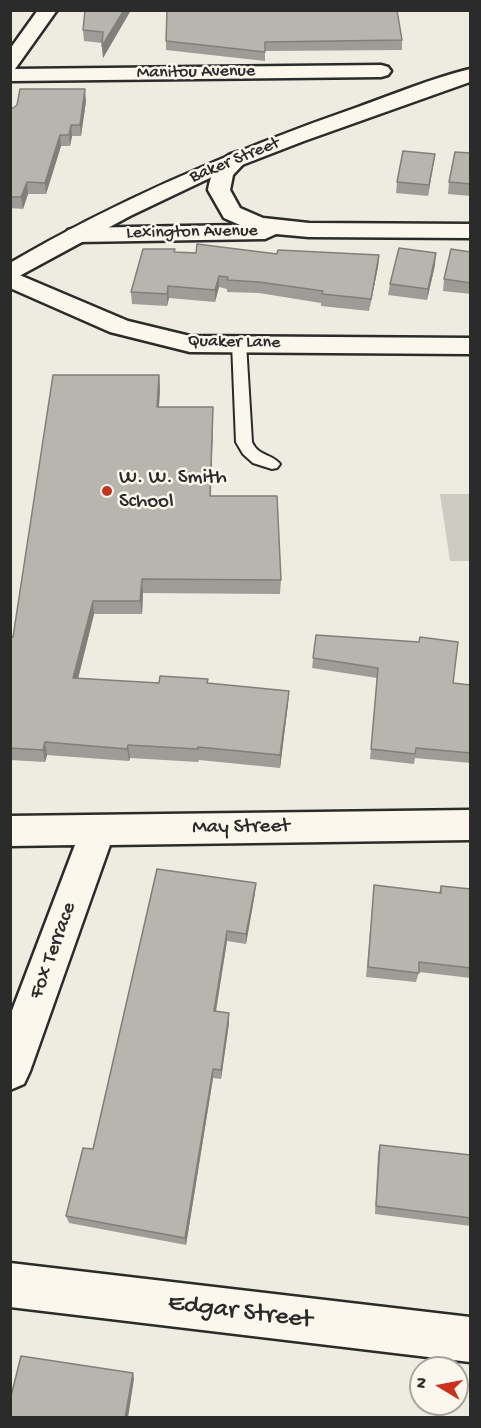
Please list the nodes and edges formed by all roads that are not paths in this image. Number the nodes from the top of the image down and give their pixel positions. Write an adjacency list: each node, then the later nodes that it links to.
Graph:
1 (48, 10): 2 (main road)
2 (10, 64)
3 (381, 71): 4 (main road, Manitou Avenue)
4 (10, 75)
5 (471, 75): 6 (main road, Baker Street)
6 (237, 159): 7 (main road, Lexington Avenue); 9 (main road, Baker Street)
7 (309, 230): 8 (main road, Lexington Avenue); 9 (main road, Lexington Avenue)
8 (471, 231)
9 (76, 235): 10 (main road, Baker Street)
10 (10, 276): 11 (main road, Quaker Lane)
11 (238, 343): 12 (main road, Quaker Lane); 13 (lane)
12 (471, 346)
13 (272, 464)
14 (471, 825): 15 (main road, May Street)
15 (98, 830): 16 (main road, May Street); 17 (main road, Fox Terrace)
16 (10, 831)
17 (10, 1071)
18 (10, 1285): 19 (main road, Edgar Street)
19 (471, 1340)

